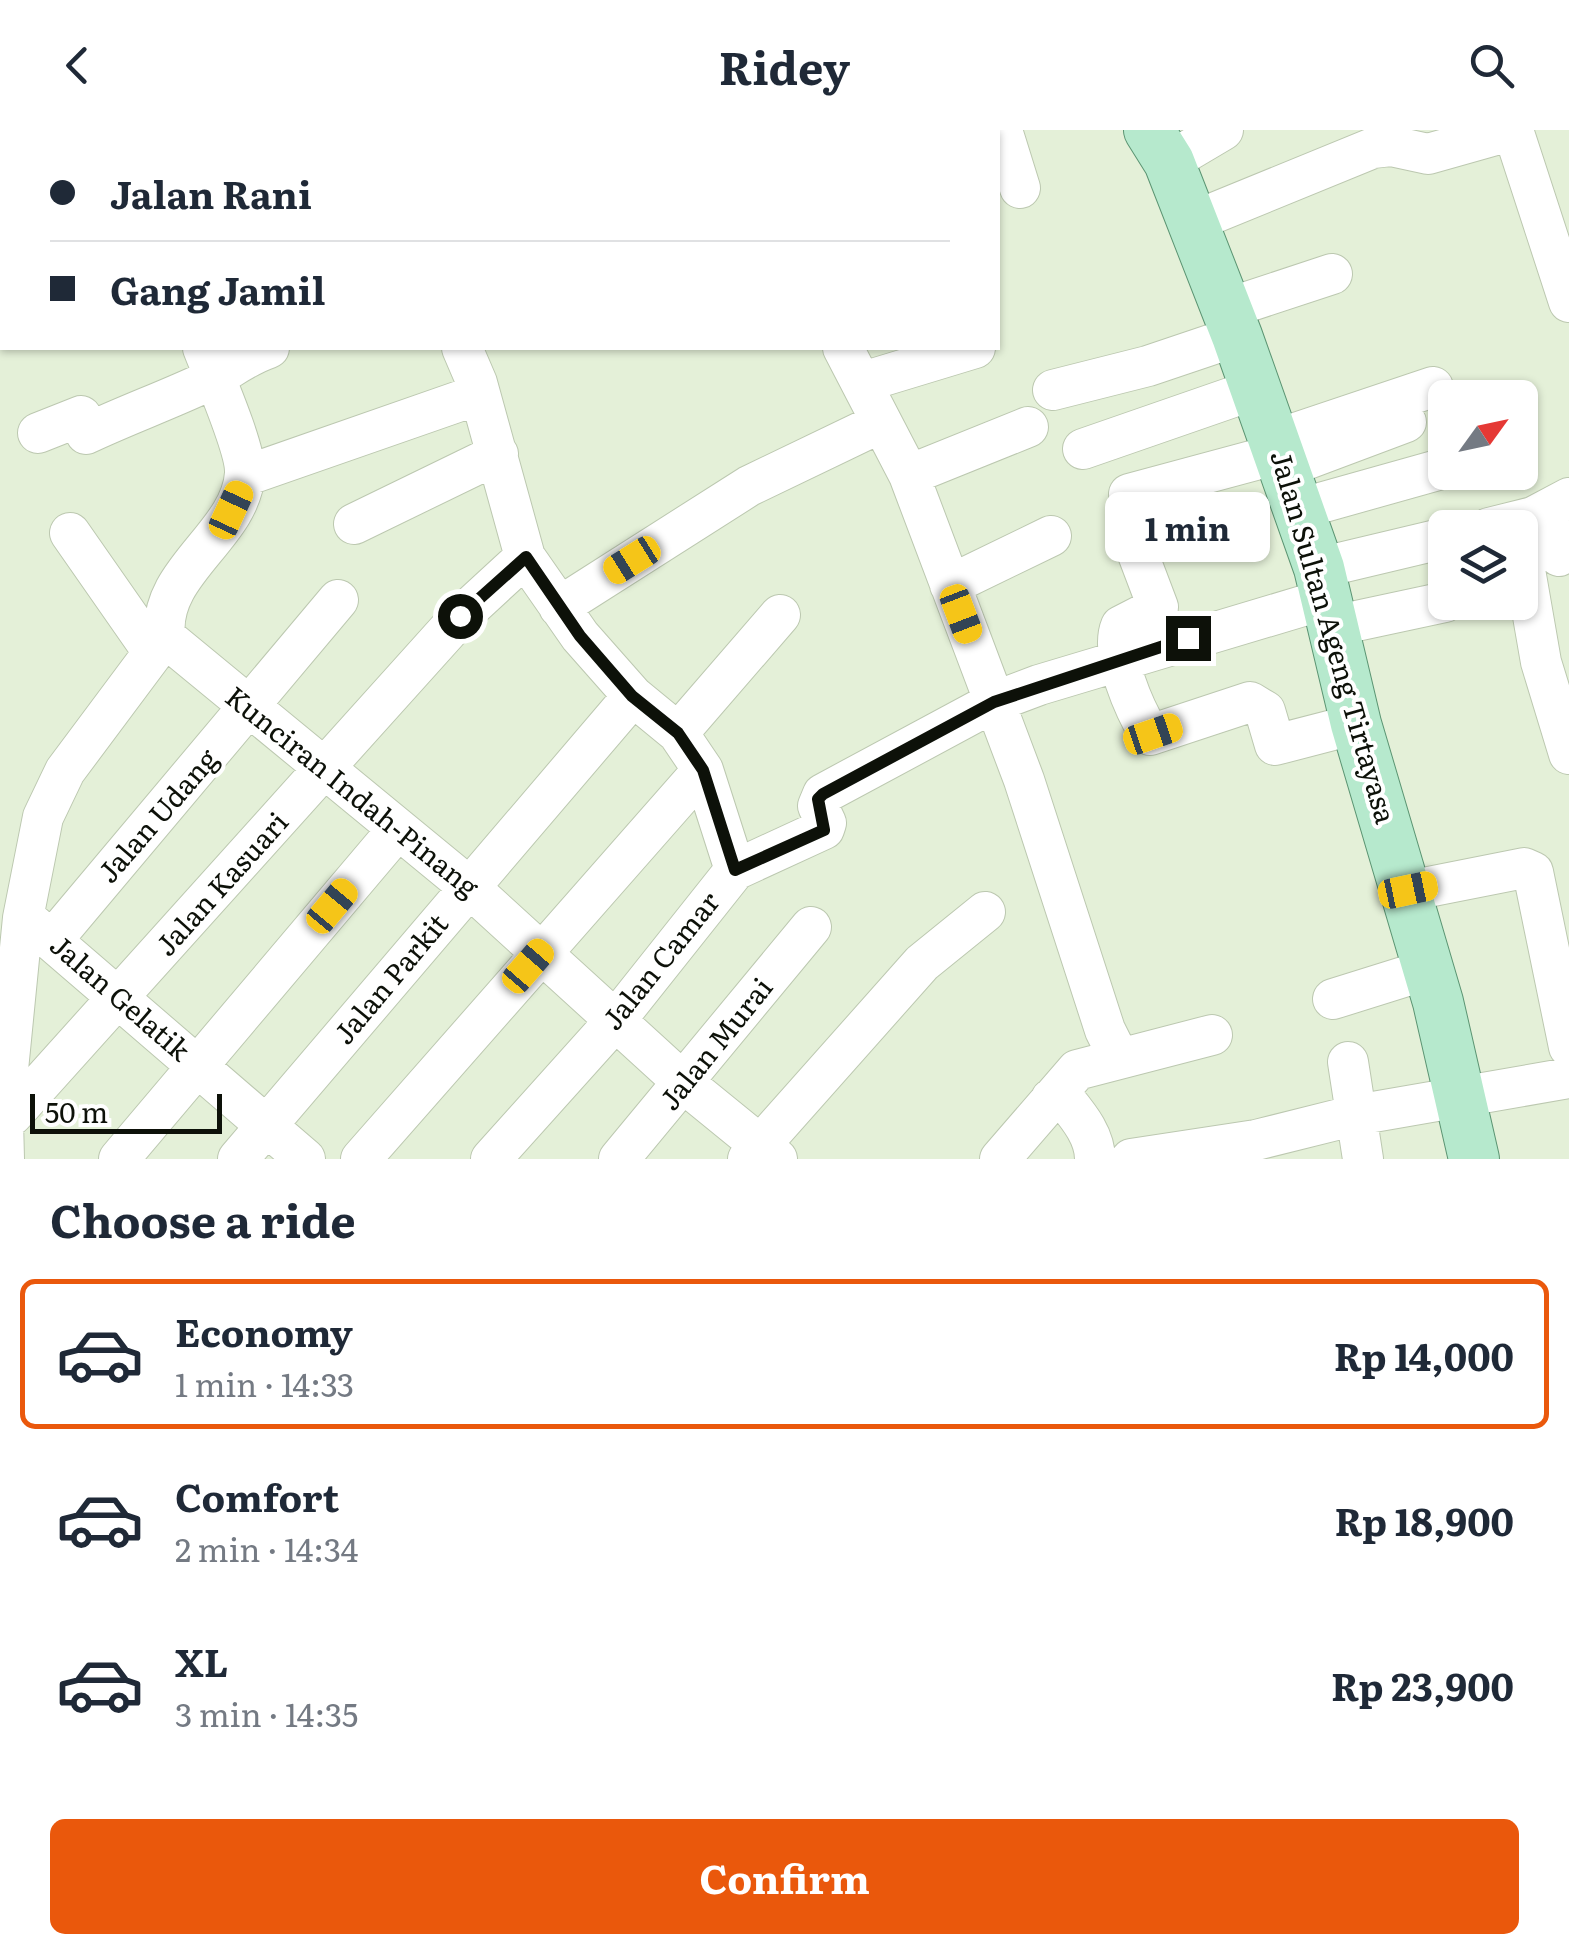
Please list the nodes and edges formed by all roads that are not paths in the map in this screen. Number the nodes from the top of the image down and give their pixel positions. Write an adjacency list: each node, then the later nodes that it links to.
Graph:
1 (1002, 130): 5 (street)
2 (1223, 130): 4 (street)
3 (1514, 130): 6 (street); 7 (street)
4 (1159, 146): 7 (main road, Jalan Sultan Ageng Tirtayasa)
5 (1020, 188)
6 (1553, 210): 9 (street)
7 (1192, 222): 10 (main road, Jalan Sultan Ageng Tirtayasa)
8 (1332, 274): 10 (street)
9 (1569, 302)
10 (1232, 322): 17 (street); 19 (main road, Jalan Sultan Ageng Tirtayasa)
11 (263, 350): 15 (street)
12 (463, 350): 20 (street, Jalan Camar)
13 (844, 350): 16 (street)
14 (966, 350): 16 (street)
15 (209, 363): 24 (street); 30 (street)
16 (864, 382): 22 (street)
17 (1053, 390)
18 (1428, 390): 27 (street)
19 (1248, 392): 25 (street); 27 (main road, Jalan Sultan Ageng Tirtayasa)
20 (480, 394): 26 (street, Jalan Camar); 30 (street)
21 (1406, 422): 27 (street)
22 (880, 423): 29 (street); 42 (street)
23 (1028, 427): 29 (street)
24 (38, 433)
25 (1083, 449)
26 (498, 454): 31 (street); 37 (street, Jalan Camar)
27 (1285, 467): 28 (street); 39 (main road, Jalan Sultan Ageng Tirtayasa); 47 (street)
28 (1428, 468)
29 (909, 475): 38 (street)
30 (245, 476): 45 (street)
31 (354, 524)
32 (70, 534): 45 (street, Kunciran Indah-Pinang)
33 (1538, 534): 36 (street)
34 (1051, 536): 38 (street)
35 (1428, 547): 39 (street)
36 (1559, 556)
37 (526, 557): 42 (street, Jalan Camar); 54 (street, Jalan Kasuari)
38 (950, 585): 49 (street)
39 (1326, 598): 41 (street); 47 (street); 51 (main road, Jalan Sultan Ageng Tirtayasa)
40 (338, 600): 50 (street, Jalan Udang)
41 (1428, 601)
42 (559, 606): 48 (street, Jalan Camar)
43 (1538, 615): 46 (street)
44 (780, 616): 52 (street)
45 (159, 645): 50 (street, Kunciran Indah-Pinang); 62 (street)
46 (1555, 656): 53 (street)
47 (1120, 659): 49 (street); 51 (street)
48 (632, 696): 52 (street, Jalan Camar); 58 (street, Jalan Parkit)
49 (994, 702): 57 (street); 71 (street)
50 (250, 709): 54 (street, Kunciran Indah-Pinang); 62 (street, Jalan Udang)
51 (1356, 724): 59 (main road, Jalan Sultan Ageng Tirtayasa)
52 (678, 733): 55 (street, Jalan Camar)
53 (1569, 754)
54 (323, 770): 56 (street, Kunciran Indah-Pinang); 65 (street, Jalan Kasuari)
55 (703, 770): 57 (street, Jalan Camar); 63 (street)
56 (398, 829): 58 (street, Kunciran Indah-Pinang); 73 (street)
57 (735, 870): 68 (street, Jalan Camar)
58 (469, 887): 63 (street, Kunciran Indah-Pinang); 79 (street, Jalan Parkit)
59 (1408, 890): 64 (main road, Jalan Sultan Ageng Tirtayasa); 70 (street)
60 (985, 912): 82 (street)
61 (811, 927): 75 (street, Jalan Murai)
62 (38, 928): 65 (street, Jalan Gelatik); 67 (street)
63 (541, 951): 68 (street, Kunciran Indah-Pinang); 86 (street)
64 (1428, 969): 66 (street); 77 (main road, Jalan Sultan Ageng Tirtayasa)
65 (120, 997): 73 (street, Jalan Gelatik); 80 (street, Jalan Kasuari)
66 (1333, 999)
67 (8, 1012): 80 (street)
68 (615, 1021): 75 (street, Kunciran Indah-Pinang); 87 (street, Jalan Camar)
69 (1212, 1035): 71 (street)
70 (1569, 1047)
71 (1118, 1056): 76 (street)
72 (1348, 1062): 78 (street)
73 (196, 1066): 79 (street, Jalan Gelatik); 83 (street)
74 (1569, 1078): 77 (street)
75 (685, 1084): 82 (street, Kunciran Indah-Pinang); 88 (street, Jalan Murai)
76 (1048, 1089): 89 (street); 90 (street)
77 (1461, 1096): 78 (street); 93 (main road, Jalan Sultan Ageng Tirtayasa)
78 (1356, 1115): 81 (street); 92 (street)
79 (267, 1126): 84 (street, Jalan Parkit); 85 (street, Jalan Gelatik)
80 (2, 1133)
81 (1258, 1150): 91 (street)
82 (762, 1154)
83 (119, 1159)
84 (238, 1159)
85 (305, 1159)
86 (361, 1159)
87 (491, 1159)
88 (619, 1159)
89 (1000, 1159)
90 (1095, 1159)
91 (1131, 1159)
92 (1363, 1159)
93 (1474, 1159)

